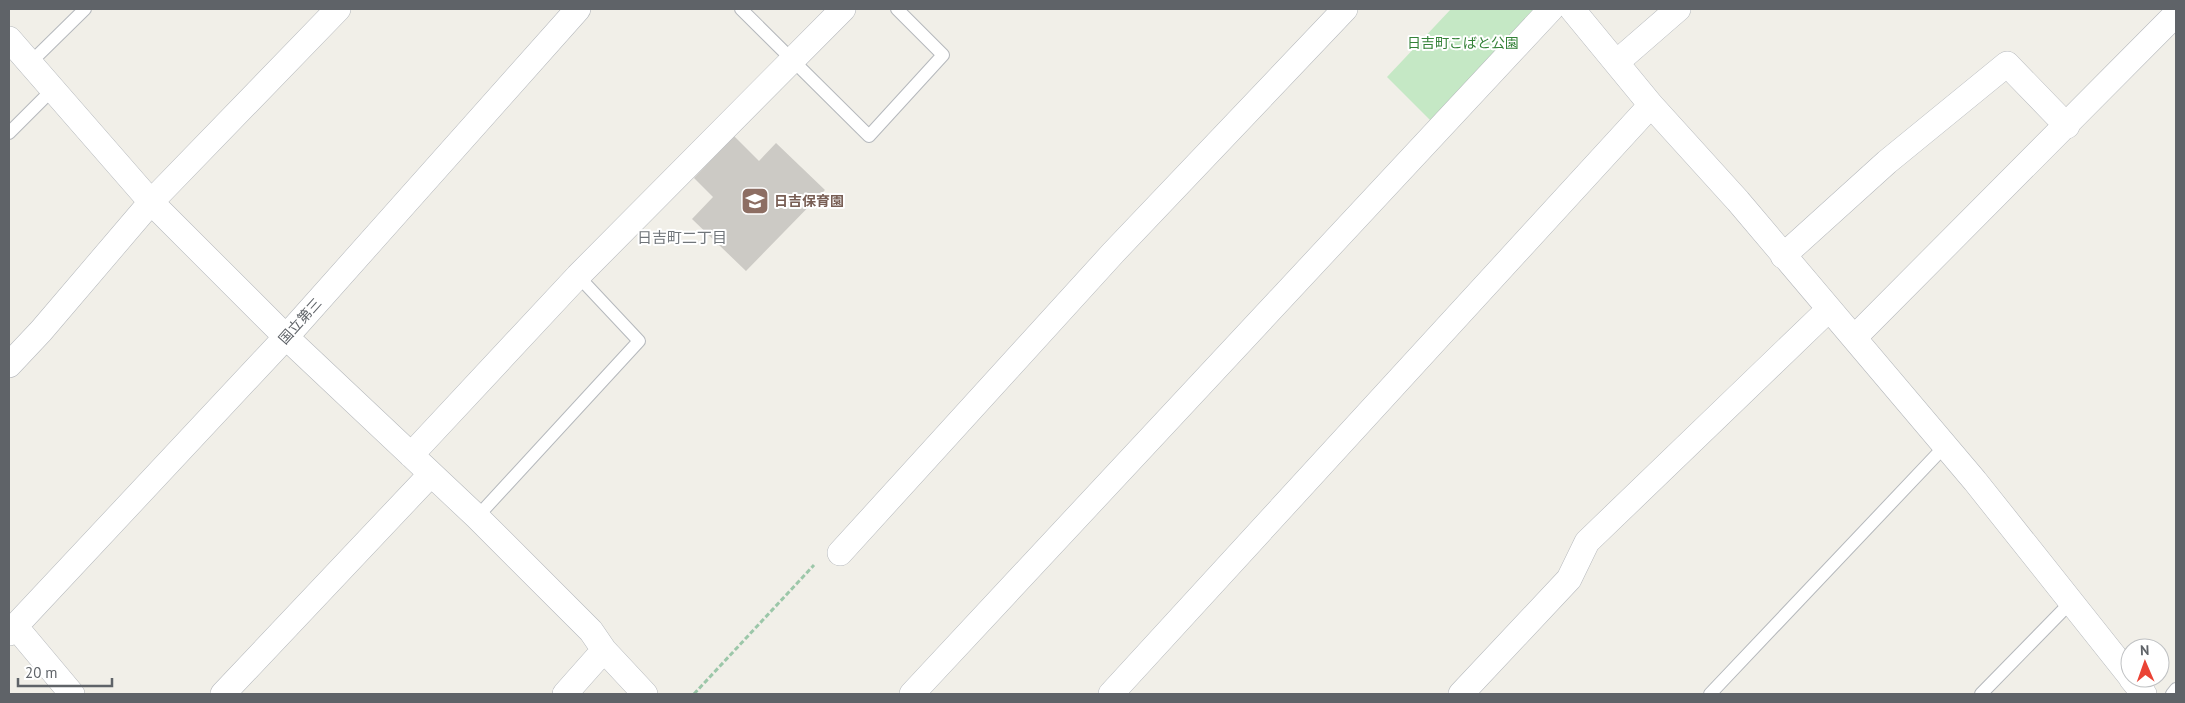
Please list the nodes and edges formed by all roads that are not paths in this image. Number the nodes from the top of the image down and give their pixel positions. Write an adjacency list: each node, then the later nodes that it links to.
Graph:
1 (85, 9): 14 (lane)
2 (338, 9): 20 (street)
3 (578, 9): 24 (street, 国立第三)
4 (741, 9): 13 (lane)
5 (843, 9): 13 (street)
6 (897, 9): 13 (lane)
7 (1345, 9): 31 (street)
8 (1551, 9): 41 (street)
9 (1572, 9): 15 (street)
10 (1678, 9): 15 (street)
11 (2176, 14): 18 (street)
12 (9, 40): 14 (street)
13 (792, 61): 22 (street)
14 (31, 62): 16 (street)
15 (1617, 62): 17 (street)
16 (52, 90): 19 (lane); 20 (street)
17 (1651, 105): 21 (street); 42 (street)
18 (2066, 126): 21 (street); 25 (street)
19 (9, 133)
20 (151, 202): 24 (street); 26 (street)
21 (1784, 256): 23 (street)
22 (578, 276): 28 (street); 30 (lane)
23 (1828, 310): 25 (street); 43 (street)
24 (286, 337): 28 (street); 33 (street, 国立第三)
25 (1854, 338): 27 (street)
26 (9, 366)
27 (1944, 446): 32 (street); 44 (lane)
28 (410, 455): 29 (street)
29 (431, 474): 30 (street); 38 (street)
30 (477, 517): 34 (street)
31 (840, 553)
32 (2071, 602): 35 (street); 45 (lane)
33 (12, 630): 37 (street)
34 (604, 650): 39 (street); 40 (street)
35 (2120, 663)
36 (2176, 690): 46 (lane)
37 (72, 694)
38 (223, 694)
39 (565, 694)
40 (645, 694)
41 (912, 694)
42 (1111, 694)
43 (1461, 694)
44 (1710, 694)
45 (1981, 694)
46 (2172, 694)

